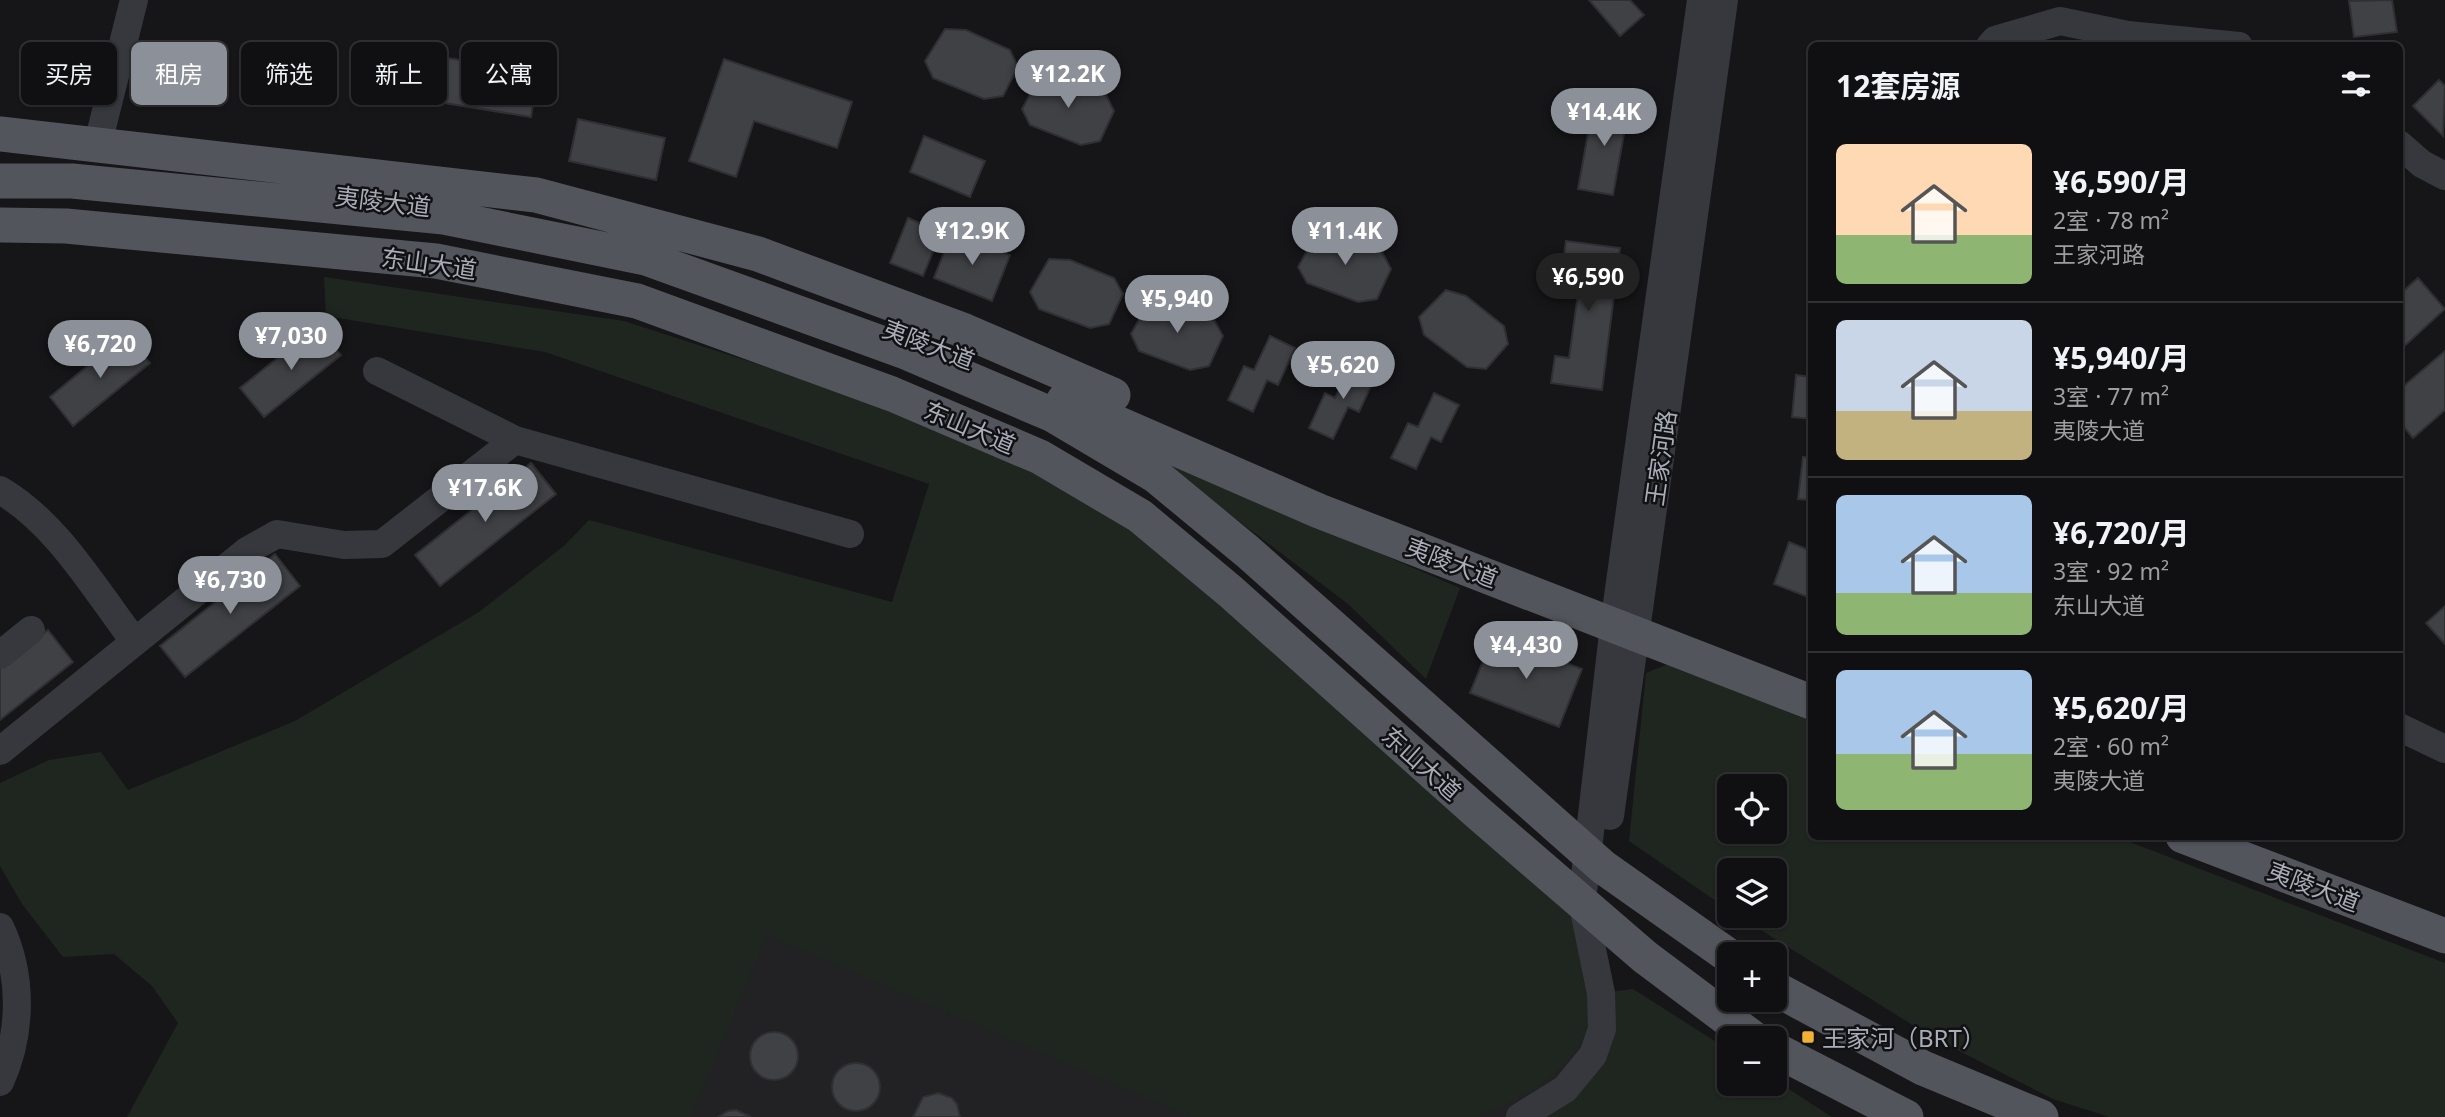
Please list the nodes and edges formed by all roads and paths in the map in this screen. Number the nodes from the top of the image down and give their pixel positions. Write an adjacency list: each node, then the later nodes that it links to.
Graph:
1 (115, 0): 9 (street)
2 (134, 0): 9 (street)
3 (1701, 0): 19 (street, 王家河路)
4 (1724, 0): 19 (street, 王家河路)
5 (2127, 40): 6 (street); 7 (street)
6 (1993, 42)
7 (2164, 42)
8 (0, 134): 9 (main road, 夷陵大道)
9 (89, 142): 19 (main road, 夷陵大道)
10 (2403, 147): 12 (street)
11 (0, 158): 19 (main road, 夷陵大道)
12 (2445, 176)
13 (0, 181): 30 (main road, 东山大道)
14 (0, 225): 31 (main road, 东山大道)
15 (377, 371): 16 (street)
16 (515, 440): 18 (street); 21 (street)
17 (0, 490): 21 (street)
18 (850, 534)
19 (1627, 617): 23 (main road, 夷陵大道); 24 (main road, 夷陵大道); 30 (street, 王家河路)
20 (31, 630): 22 (street)
21 (135, 642): 27 (street)
22 (0, 655)
23 (1808, 675)
24 (1808, 701)
25 (2403, 729): 26 (street)
26 (2445, 749)
27 (0, 751)
28 (2193, 840): 34 (main road, 夷陵大道)
29 (2260, 840): 32 (main road, 夷陵大道)
30 (1595, 860): 31 (street, 王家河路); 35 (main road, 东山大道)
31 (1590, 908): 37 (main road, 东山大道); 40 (street, 王家河路)
32 (2445, 911)
33 (0, 927): 39 (street)
34 (2445, 936)
35 (1717, 947)
36 (1787, 995): 42 (main road)
37 (1737, 1026)
38 (1787, 1056): 41 (main road)
39 (0, 1082)
40 (1520, 1117)
41 (1906, 1117)
42 (2041, 1117)

